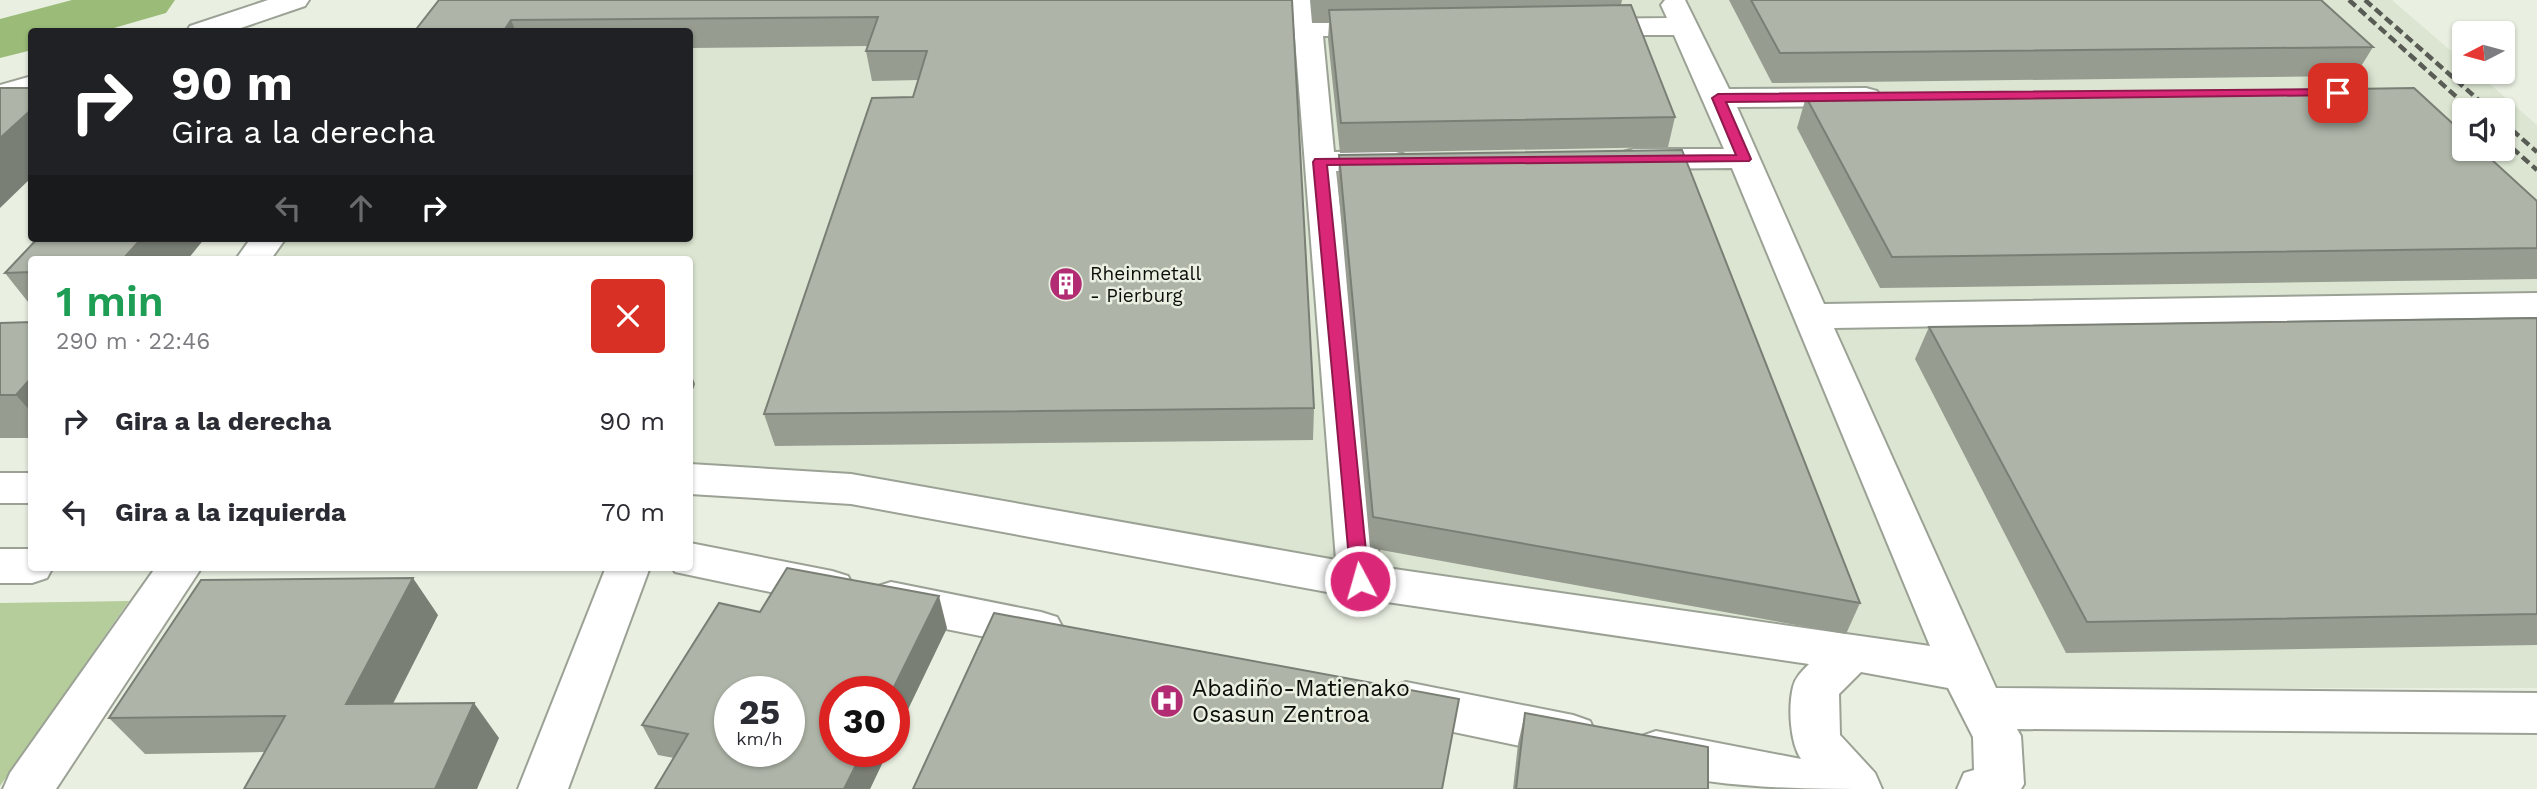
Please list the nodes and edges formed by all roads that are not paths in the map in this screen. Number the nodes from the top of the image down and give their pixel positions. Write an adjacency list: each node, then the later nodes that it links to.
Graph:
1 (1672, 0): 4 (street)
2 (286, 3): 6 (street); 7 (street)
3 (1307, 14): 8 (street); 16 (street)
4 (1685, 26): 5 (street); 12 (street)
5 (1559, 27)
6 (212, 28)
7 (291, 28)
8 (1406, 28)
9 (28, 86): 10 (street)
10 (0, 94)
11 (1897, 97): 12 (street)
12 (1718, 98): 14 (street)
13 (1607, 159): 14 (street)
14 (1744, 159): 20 (street)
15 (1429, 161): 16 (street)
16 (1320, 162): 29 (street)
17 (266, 242): 18 (street)
18 (255, 256)
19 (2537, 305): 20 (street)
20 (1812, 316): 32 (street)
21 (693, 479): 29 (street)
22 (0, 488): 23 (street)
23 (28, 488)
24 (693, 561): 30 (street)
25 (0, 566): 26 (street)
26 (28, 566)
27 (177, 571): 36 (street)
28 (626, 571): 37 (street)
29 (1360, 581): 31 (street)
30 (1075, 637)
31 (1852, 652): 32 (street); 39 (street)
32 (1973, 690): 34 (street); 35 (street)
33 (1362, 694): 38 (street)
34 (2537, 713)
35 (1996, 787)
36 (28, 789)
37 (542, 789)
38 (1841, 789)
39 (1857, 789)

